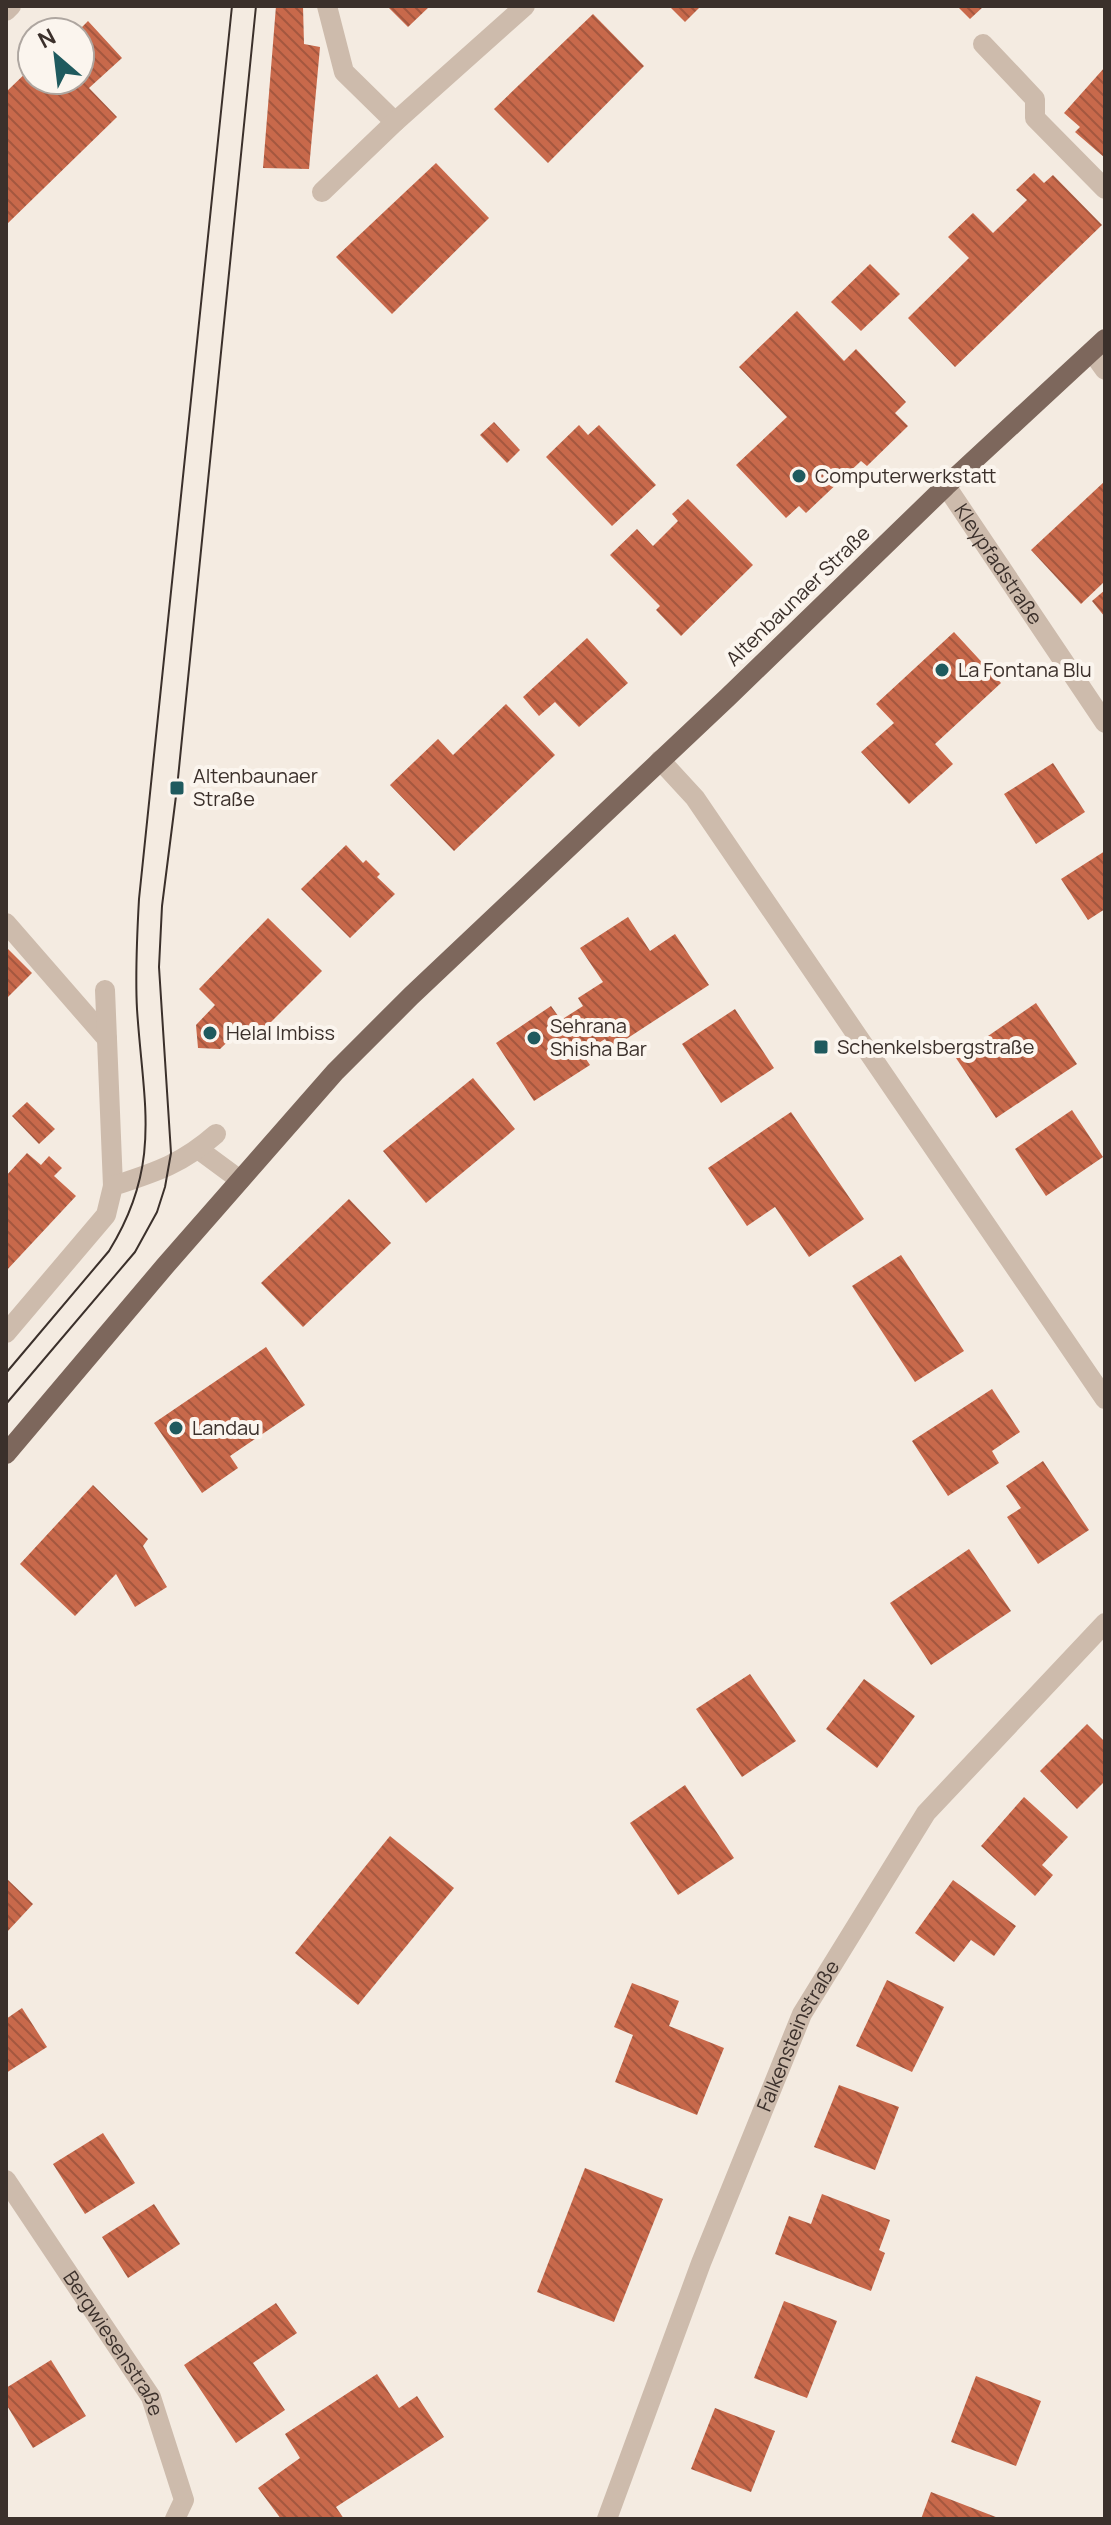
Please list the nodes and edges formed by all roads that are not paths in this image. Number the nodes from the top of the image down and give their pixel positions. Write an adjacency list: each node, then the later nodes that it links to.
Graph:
1 (11, 6): 4 (street)
2 (327, 6): 6 (street)
3 (525, 6): 6 (street)
4 (6, 11)
5 (983, 44): 7 (street)
6 (395, 122): 8 (street)
7 (1105, 189)
8 (322, 192)
9 (1098, 346): 10 (street); 11 (main road, Altenbaunaer Straße)
10 (1105, 370)
11 (946, 486): 12 (street, Kleypfadstraße); 13 (main road, Altenbaunaer Straße)
12 (1105, 723)
13 (660, 760): 19 (main road, Altenbaunaer Straße); 22 (street)
14 (6, 923): 16 (street)
15 (105, 990): 16 (street)
16 (107, 1039): 20 (street)
17 (216, 1134): 18 (street)
18 (198, 1149): 19 (street); 20 (street)
19 (240, 1180): 23 (main road, Altenbaunaer Straße)
20 (113, 1186): 21 (street)
21 (6, 1333)
22 (1105, 1399)
23 (6, 1454)
24 (1105, 1623): 27 (street, Falkensteinstraße)
25 (6, 2180): 26 (street, Bergwiesenstraße)
26 (175, 2519)
27 (607, 2519)

